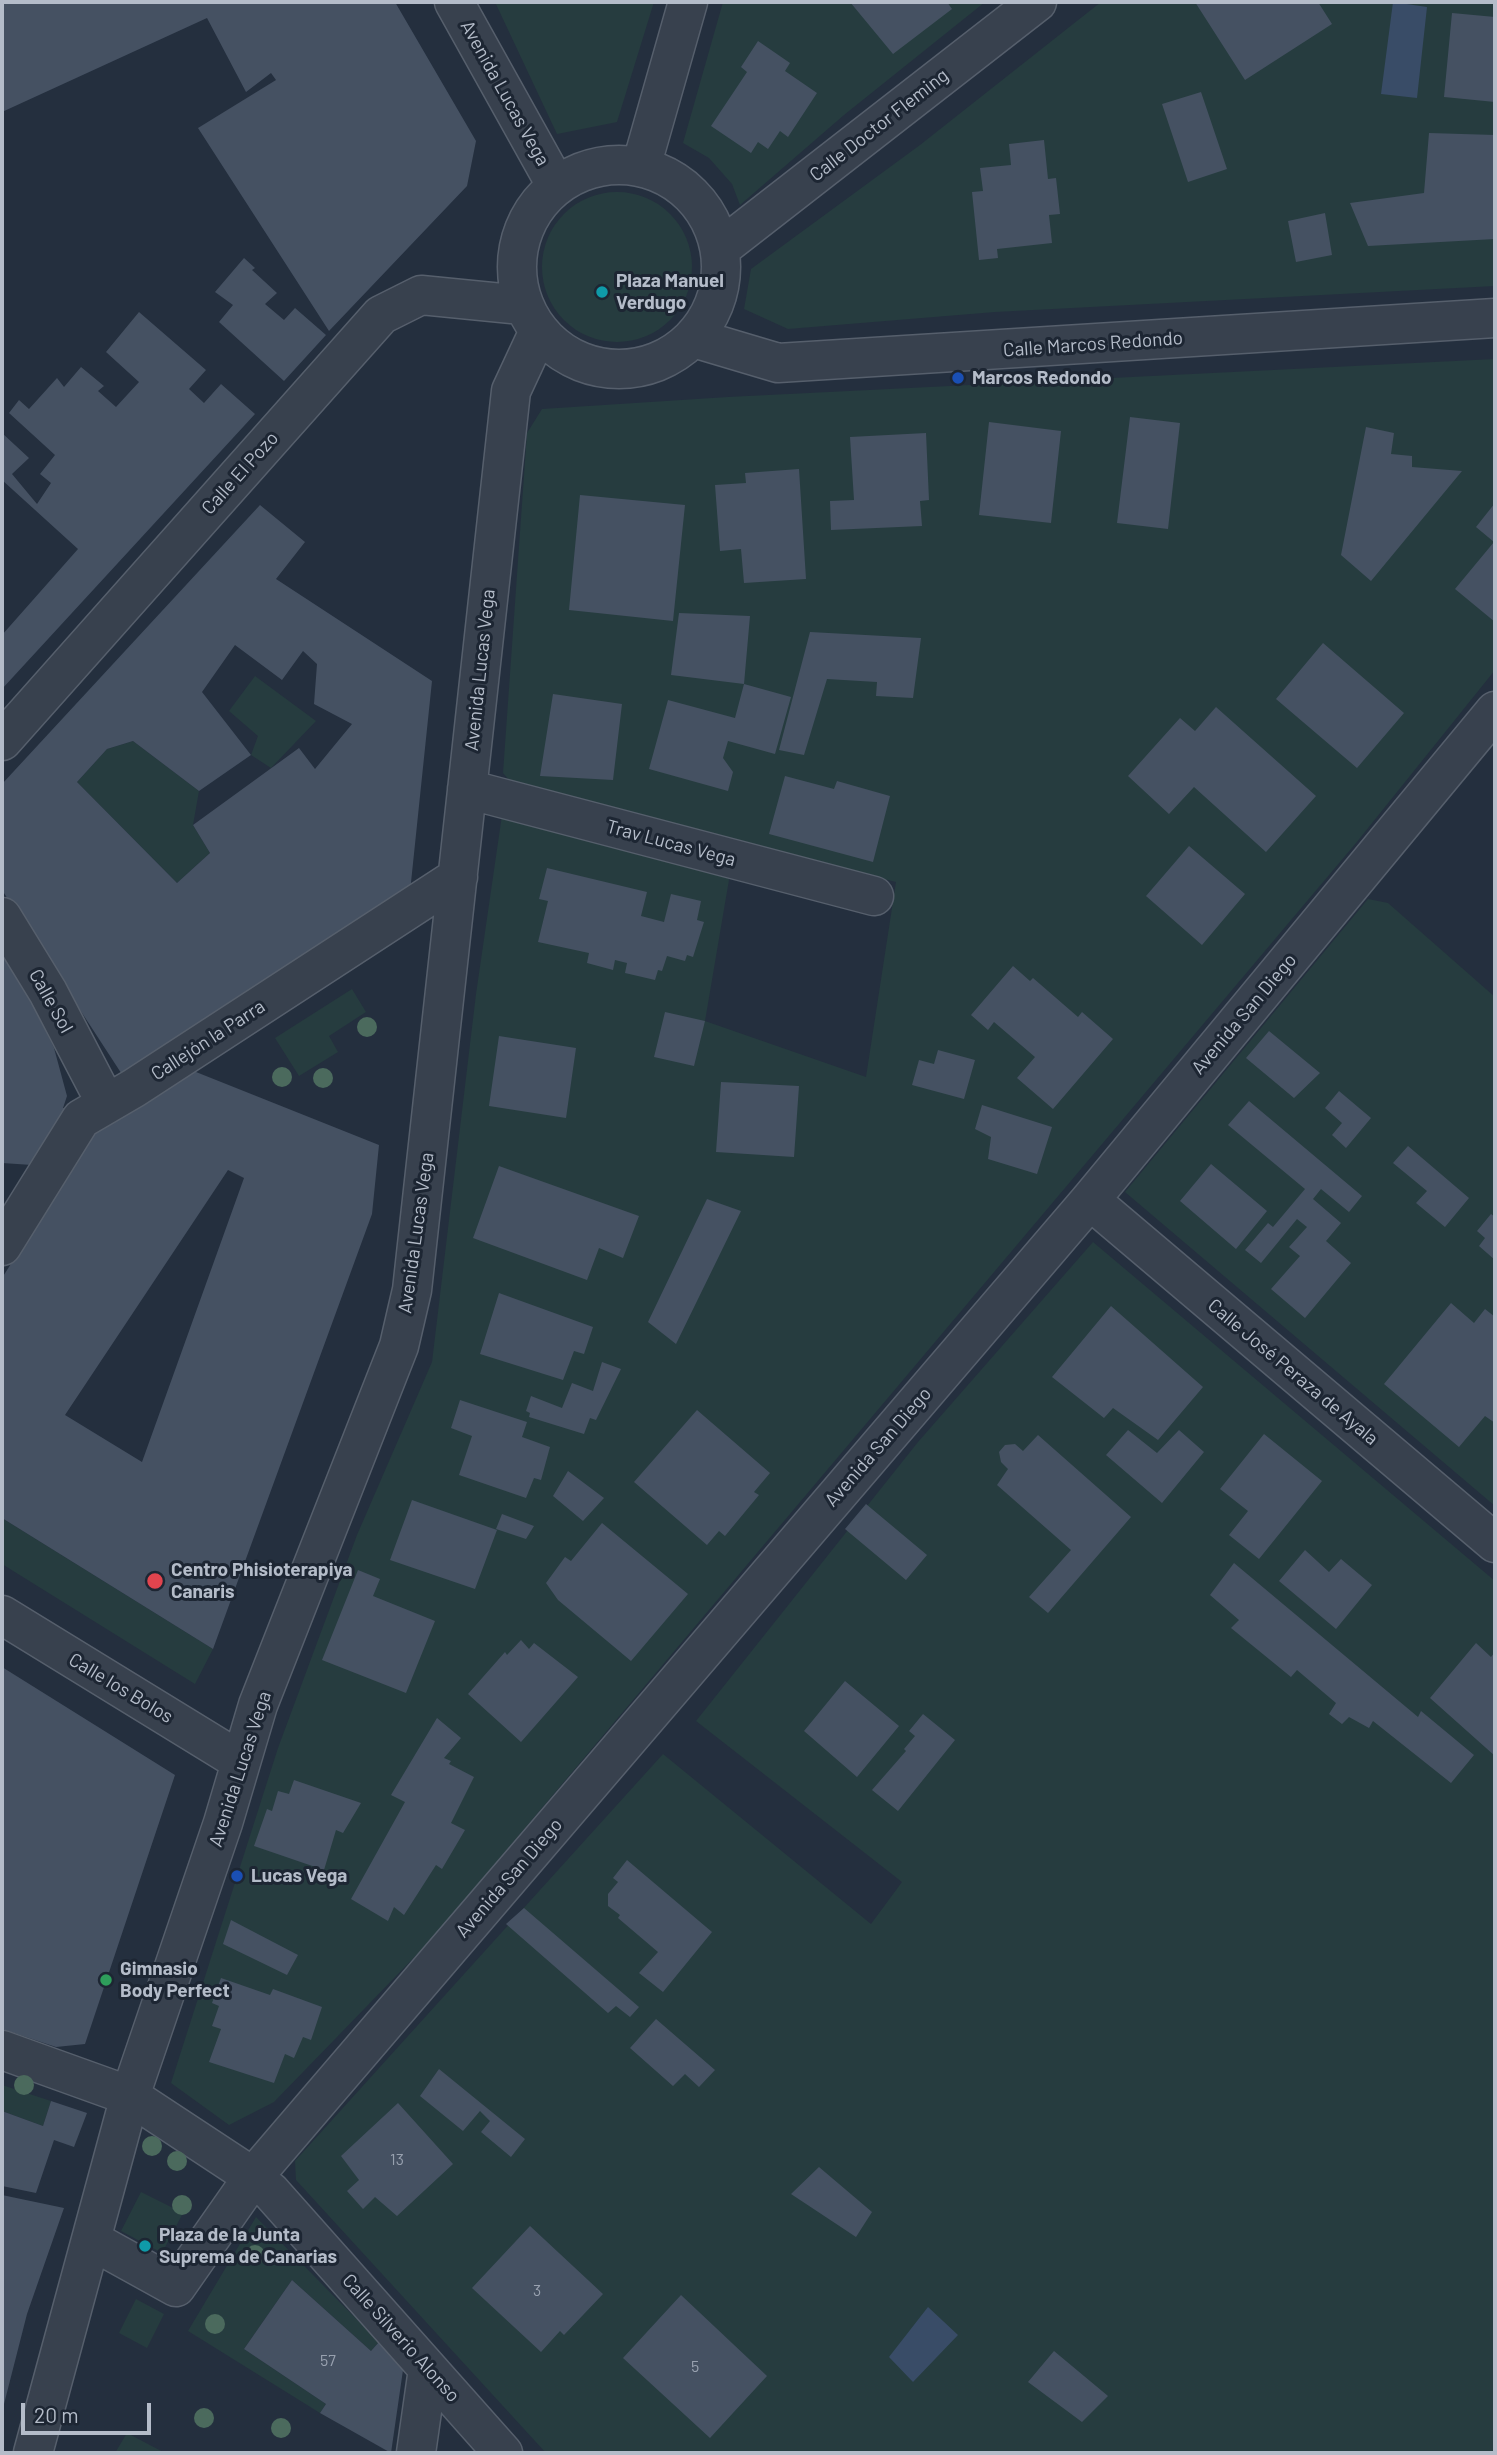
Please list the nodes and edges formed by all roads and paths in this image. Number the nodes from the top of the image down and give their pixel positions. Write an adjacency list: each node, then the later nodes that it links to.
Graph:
1 (454, 2): 5 (street, Avenida Lucas Vega)
2 (688, 2): 4 (street)
3 (1037, 2): 6 (street, Calle Doctor Fleming)
4 (641, 167): 5 (street); 6 (street)
5 (556, 185): 8 (street)
6 (721, 248): 9 (street)
7 (1495, 318): 9 (street, Calle Marcos Redondo)
8 (530, 319): 9 (street); 11 (street, Calle El Pozo); 12 (street, Avenida Lucas Vega)
9 (694, 338)
10 (1495, 711): 17 (street, Avenida San Diego)
11 (2, 741)
12 (467, 789): 13 (street, Avenida Lucas Vega); 14 (street, Trav Lucas Vega)
13 (458, 877): 18 (street, Callejón la Parra); 21 (street, Avenida Lucas Vega)
14 (874, 896)
15 (2, 917): 16 (street, Calle Sol)
16 (98, 1088)
17 (1090, 1200): 19 (street, Calle José Peraza de Ayala); 24 (street, Avenida San Diego)
18 (2, 1246)
19 (1495, 1544)
20 (2, 1615): 21 (street, Calle los Bolos)
21 (240, 1761): 23 (street, Avenida Lucas Vega)
22 (2, 2050): 23 (street, Calle Silverio Alonso)
23 (130, 2096): 24 (street, Calle Silverio Alonso); 25 (street, Avenida Lucas Vega)
24 (262, 2184): 25 (street, Avenida San Diego); 26 (street, Calle Silverio Alonso)
25 (91, 2241): 27 (street, Avenida Lucas Vega)
26 (428, 2369): 28 (street); 29 (street, Calle Silverio Alonso)
27 (33, 2453)
28 (416, 2453)
29 (503, 2453)

